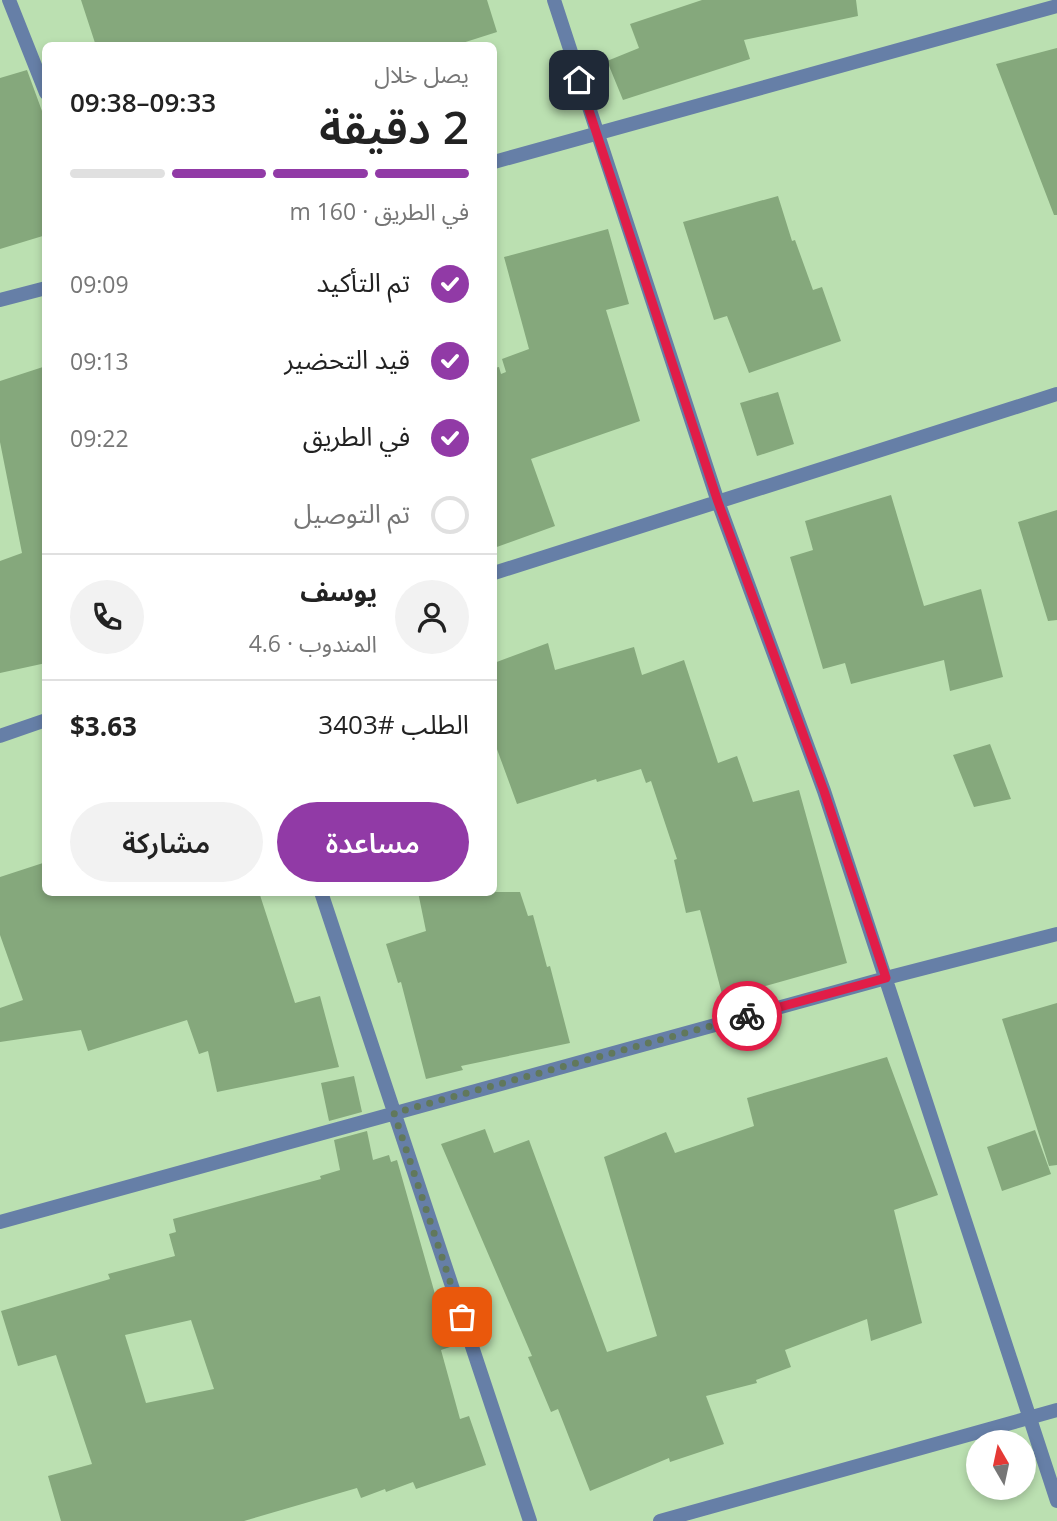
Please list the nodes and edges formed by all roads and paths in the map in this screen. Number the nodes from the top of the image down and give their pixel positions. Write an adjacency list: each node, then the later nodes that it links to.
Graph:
1 (9, 0): 4 (street)
2 (554, 0): 5 (street)
3 (1057, 6): 5 (street)
4 (42, 83)
5 (596, 133): 6 (street); 10 (street)
6 (497, 161)
7 (42, 289): 8 (street)
8 (0, 300)
9 (1057, 394): 10 (street)
10 (718, 502): 11 (street); 16 (street)
11 (497, 572)
12 (42, 721): 13 (street)
13 (0, 736)
14 (322, 896): 17 (street)
15 (1057, 934): 16 (street)
16 (886, 978): 17 (street); 20 (street)
17 (394, 1113): 18 (street); 22 (street)
18 (0, 1222)
19 (1057, 1410): 20 (street)
20 (1030, 1418): 21 (street); 23 (street)
21 (1057, 1500)
22 (530, 1521)
23 (660, 1521)

